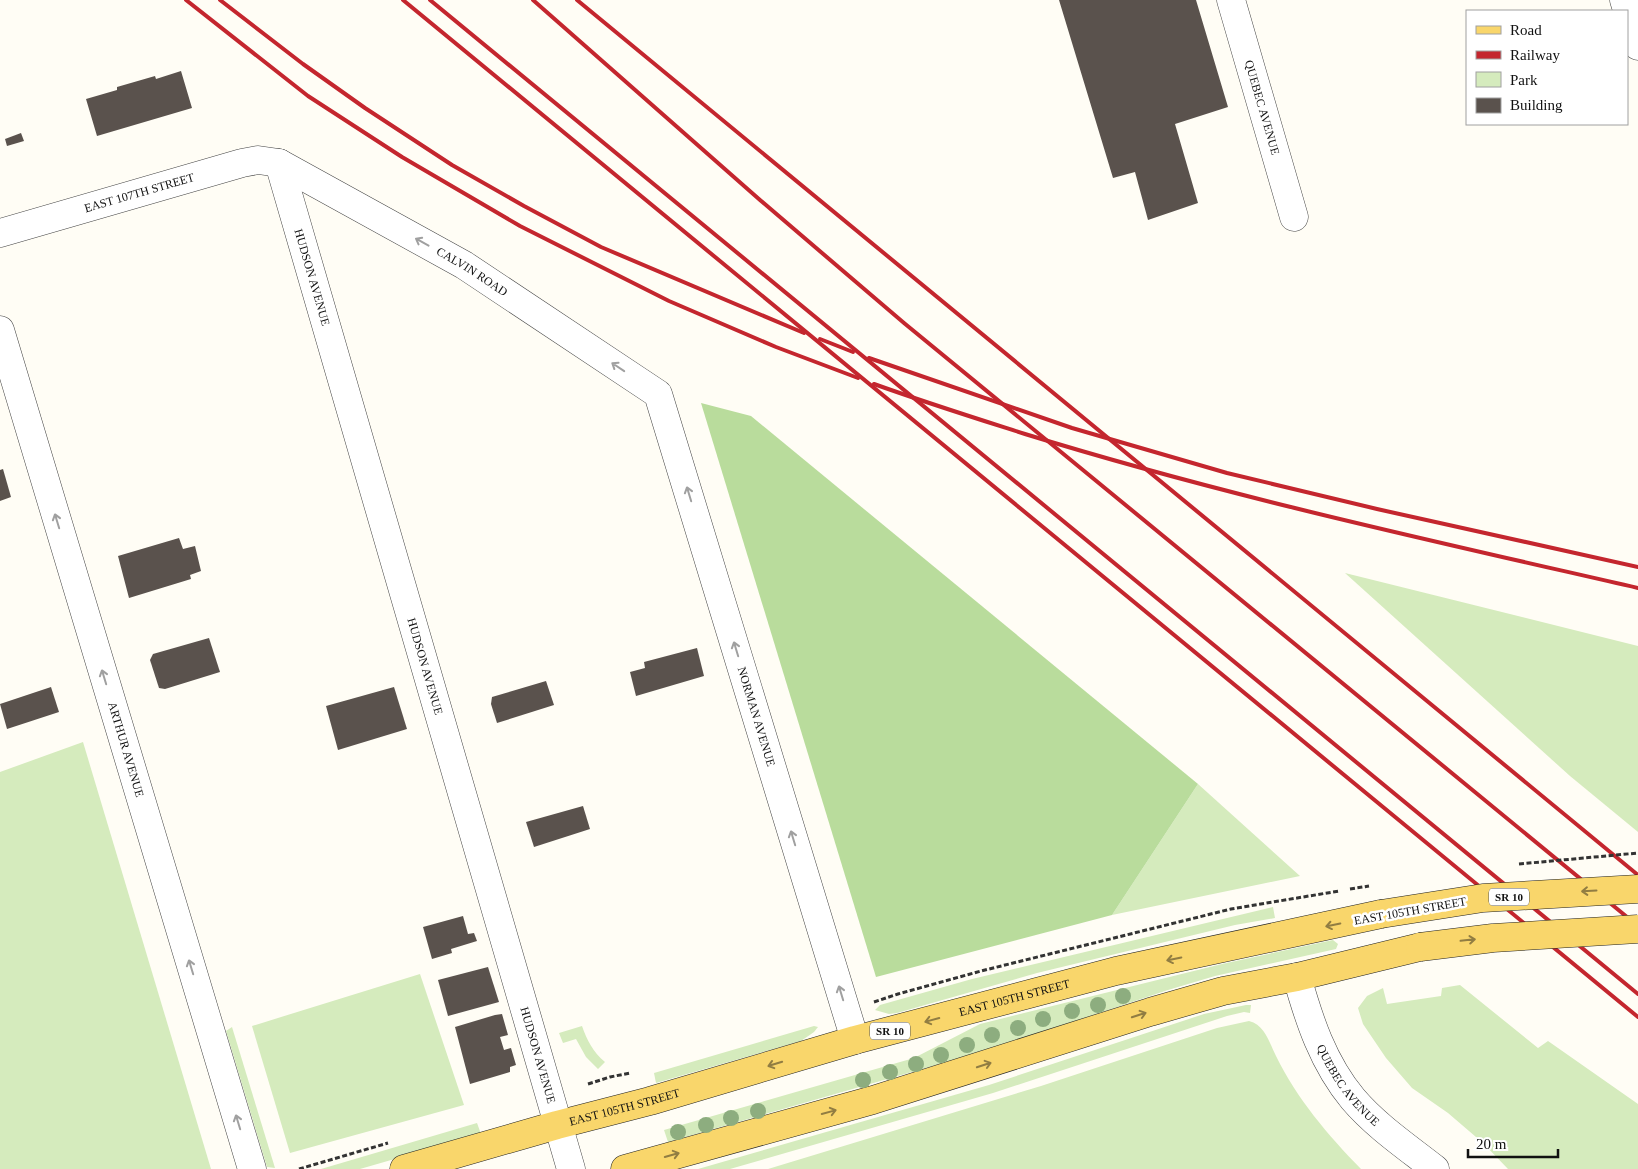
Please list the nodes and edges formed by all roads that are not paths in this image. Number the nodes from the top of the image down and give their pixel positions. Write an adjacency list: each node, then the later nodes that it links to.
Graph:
1 (1231, 0): 5 (street, QUEBEC AVENUE)
2 (1628, 13): 3 (street)
3 (1638, 46)
4 (279, 163): 6 (street, EAST 107TH STREET); 8 (street, CALVIN ROAD, one-way to 4); 13 (street, HUDSON AVENUE)
5 (1294, 217)
6 (0, 233)
7 (0, 330): 14 (street, ARTHUR AVENUE, one-way to 7)
8 (658, 394): 12 (street, NORMAN AVENUE, one-way to 8)
9 (1638, 889): 12 (main road, EAST 105TH STREET / SR 10, one-way to 12, bridge)
10 (1638, 929): 11 (main road, one-way to 10, bridge)
11 (1297, 977): 17 (main road, one-way to 11); 18 (street, QUEBEC AVENUE)
12 (855, 1040): 13 (main road, EAST 105TH STREET / SR 10, one-way to 13)
13 (557, 1125): 15 (main road, EAST 105TH STREET / SR 10); 16 (street, HUDSON AVENUE)
14 (252, 1169)
15 (404, 1169)
16 (571, 1169)
17 (625, 1169)
18 (1435, 1169)

